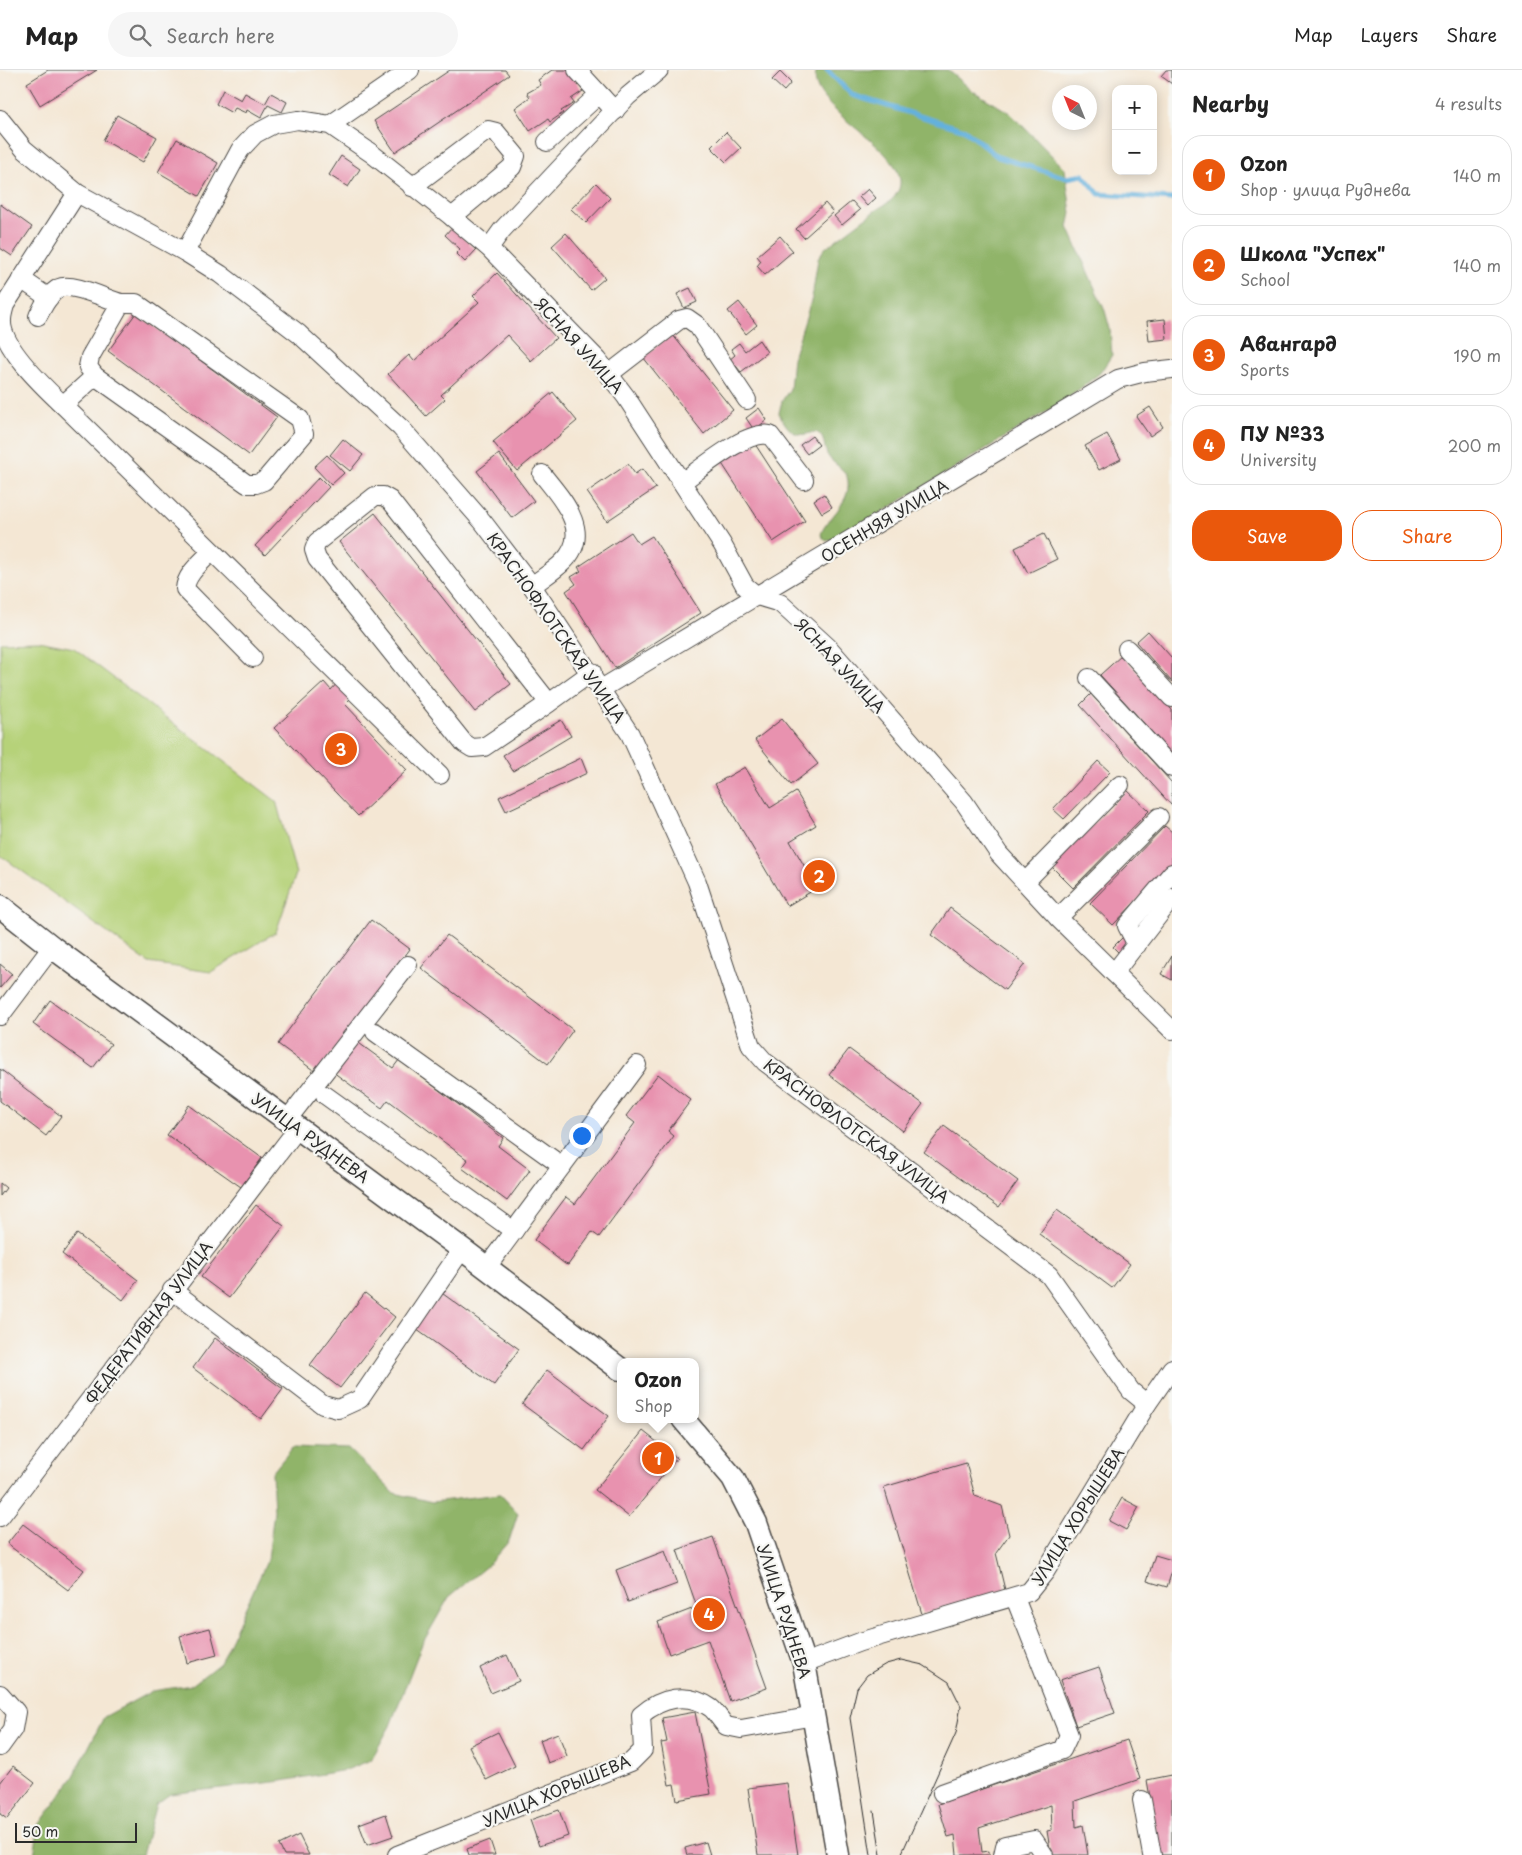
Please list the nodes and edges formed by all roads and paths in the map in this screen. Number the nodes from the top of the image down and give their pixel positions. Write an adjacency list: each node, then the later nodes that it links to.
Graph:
1 (410, 70): 7 (street)
2 (577, 70): 4 (street)
3 (659, 70): 5 (street)
4 (602, 97): 5 (street); 8 (street)
5 (614, 111): 12 (street)
6 (0, 119): 10 (street, КРАСНОФЛОТСКАЯ УЛИЦА)
7 (330, 125): 9 (street, ЯСНАЯ УЛИЦА); 13 (street)
8 (547, 142)
9 (412, 187): 11 (street, ЯСНАЯ УЛИЦА); 11 (street)
10 (77, 194): 13 (street, КРАСНОФЛОТСКАЯ УЛИЦА); 14 (street)
11 (452, 217): 12 (street, ЯСНАЯ УЛИЦА)
12 (489, 248): 19 (street, ЯСНАЯ УЛИЦА)
13 (185, 252): 27 (street, КРАСНОФЛОТСКАЯ УЛИЦА)
14 (21, 279): 15 (street); 22 (street)
15 (49, 298): 16 (street); 17 (street)
16 (121, 303): 20 (street); 20 (street)
17 (38, 316)
18 (1172, 369): 28 (street, ОСЕННЯЯ УЛИЦА)
19 (608, 374): 21 (street); 25 (street, ЯСНАЯ УЛИЦА)
20 (96, 376): 22 (street)
21 (747, 400)
22 (62, 405): 26 (street)
23 (542, 474): 27 (street)
24 (804, 480): 25 (street)
25 (682, 482): 28 (street, ЯСНАЯ УЛИЦА)
26 (211, 552): 30 (street); 37 (street)
27 (532, 586): 31 (street, КРАСНОФЛОТСКАЯ УЛИЦА)
28 (757, 596): 33 (street, ОСЕННЯЯ УЛИЦА); 41 (street, ЯСНАЯ УЛИЦА)
29 (1127, 649): 34 (street)
30 (253, 658)
31 (592, 672): 33 (street, КРАСНОФЛОТСКАЯ УЛИЦА); 35 (street)
32 (1089, 678): 36 (street)
33 (601, 689): 62 (street, КРАСНОФЛОТСКАЯ УЛИЦА)
34 (1172, 698)
35 (549, 703): 35 (street)
36 (1172, 768)
37 (440, 775)
38 (1120, 785): 41 (street)
39 (1158, 817): 44 (street)
40 (1172, 873): 45 (street)
41 (1025, 882): 44 (street, ЯСНАЯ УЛИЦА)
42 (1172, 898): 45 (street)
43 (0, 906): 46 (main road, УЛИЦА РУДНЕВА)
44 (1058, 918): 48 (street, ЯСНАЯ УЛИЦА)
45 (1137, 945): 48 (street)
46 (52, 947): 49 (street); 54 (main road, УЛИЦА РУДНЕВА)
47 (408, 965): 54 (street, ФЕДЕРАТИВНАЯ УЛИЦА)
48 (1114, 973): 50 (street, ЯСНАЯ УЛИЦА)
49 (0, 1016)
50 (1172, 1030)
51 (375, 1032): 55 (street)
52 (637, 1065): 55 (street)
53 (325, 1095): 56 (street)
54 (293, 1124): 57 (main road, УЛИЦА РУДНЕВА); 59 (street, ФЕДЕРАТИВНАЯ УЛИЦА)
55 (562, 1166): 56 (street)
56 (514, 1231): 58 (street)
57 (462, 1249): 58 (main road, УЛИЦА РУДНЕВА); 59 (street)
58 (487, 1267): 60 (main road, УЛИЦА РУДНЕВА)
59 (172, 1290): 64 (street, ФЕДЕРАТИВНАЯ УЛИЦА)
60 (617, 1367)
61 (1172, 1368): 62 (street, УЛИЦА ХОРЫШЕВА)
62 (1147, 1404): 65 (street, УЛИЦА ХОРЫШЕВА)
63 (686, 1423): 66 (main road, УЛИЦА РУДНЕВА)
64 (0, 1517)
65 (1014, 1598): 66 (street, УЛИЦА ХОРЫШЕВА); 70 (street)
66 (804, 1663): 68 (main road, УЛИЦА РУДНЕВА)
67 (0, 1694): 69 (street)
68 (814, 1716): 72 (street, УЛИЦА ХОРЫШЕВА); 73 (main road, УЛИЦА РУДНЕВА)
69 (0, 1747)
70 (942, 1793)
71 (1142, 1800): 76 (street)
72 (397, 1855)
73 (838, 1855)
74 (1003, 1855): 75 (street)
75 (1044, 1855)
76 (1152, 1855)

